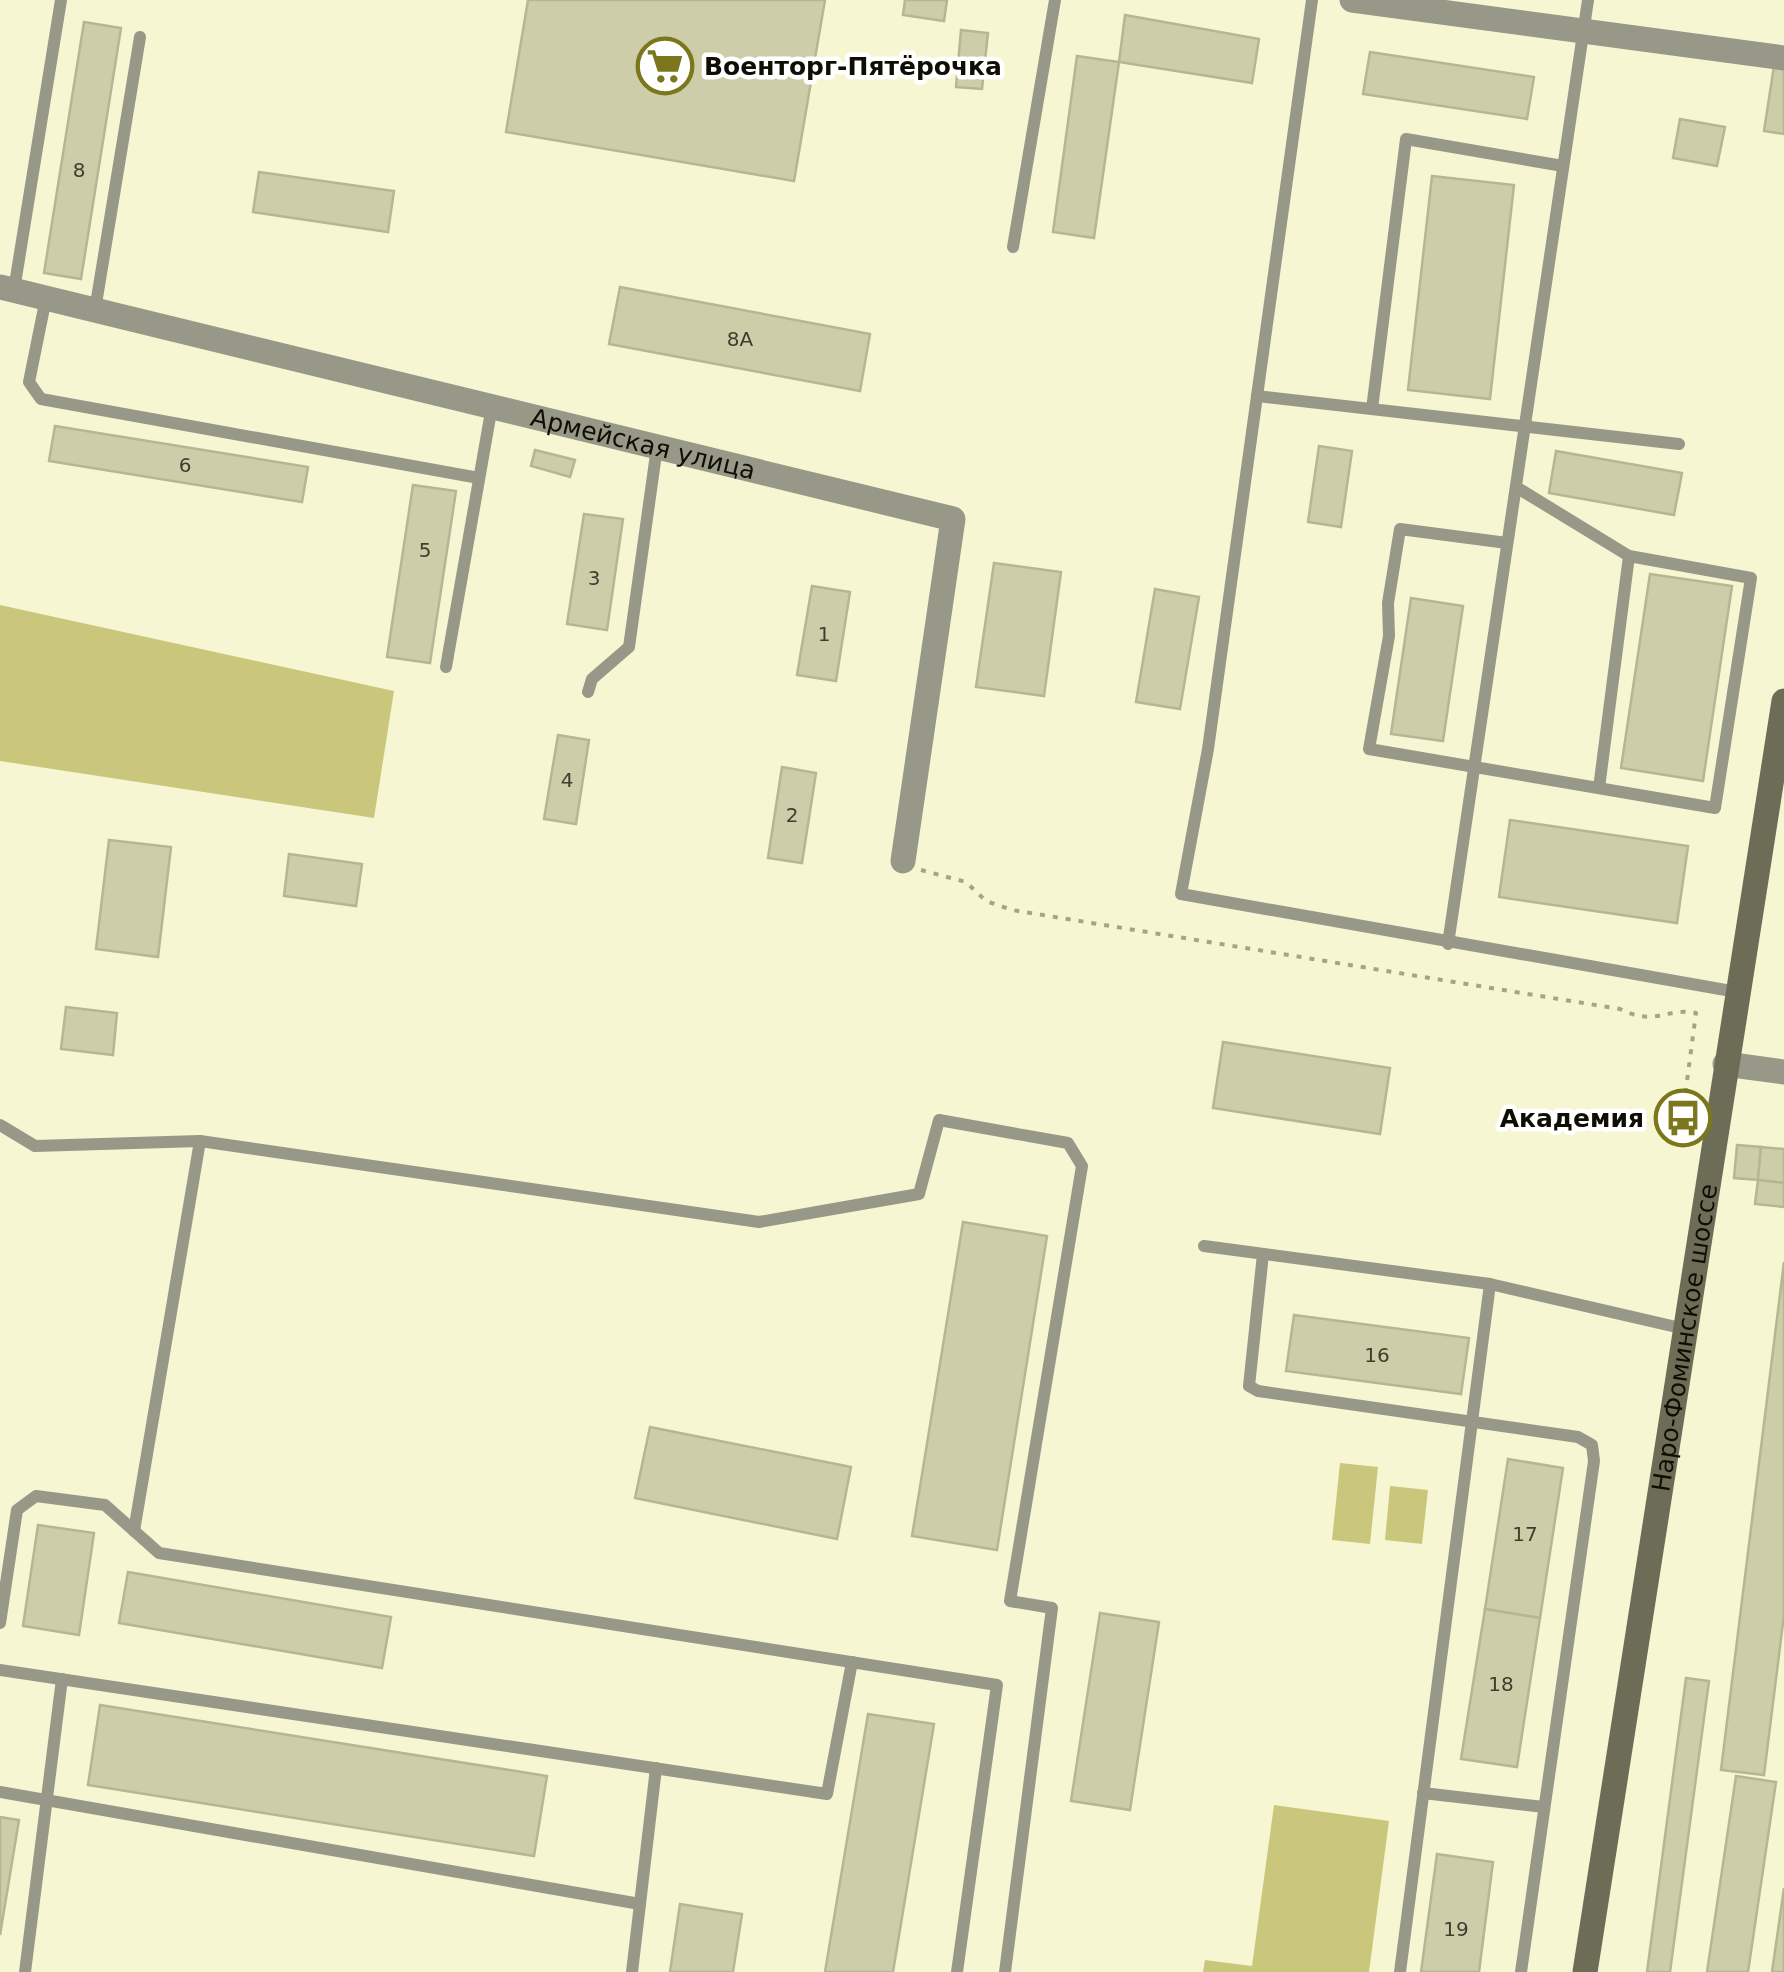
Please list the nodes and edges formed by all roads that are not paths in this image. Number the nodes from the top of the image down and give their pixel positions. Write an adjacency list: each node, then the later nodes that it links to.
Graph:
1 (61, 0): 12 (lane)
2 (1055, 0): 11 (lane)
3 (1312, 0): 15 (lane)
4 (1352, 0): 6 (street)
5 (1588, 0): 7 (lane)
6 (1435, 6): 7 (street)
7 (1584, 24): 9 (street); 10 (lane)
8 (140, 37): 14 (lane)
9 (1784, 58)
10 (1563, 166): 17 (lane); 18 (lane)
11 (1014, 246)
12 (7, 288): 13 (street, Армейская улица)
13 (46, 298): 14 (street, Армейская улица); 21 (lane)
14 (95, 310): 16 (street, Армейская улица)
15 (1257, 396): 17 (lane); 31 (lane)
16 (492, 406): 20 (street, Армейская улица); 21 (lane)
17 (1372, 409): 18 (lane)
18 (1525, 426): 19 (lane); 22 (lane)
19 (1679, 444)
20 (657, 447): 26 (lane); 30 (street, Армейская улица)
21 (479, 478): 25 (lane)
22 (1516, 488): 23 (lane); 24 (lane)
23 (1507, 543): 28 (lane); 28 (lane)
24 (1629, 556): 29 (lane); 29 (lane)
25 (446, 667)
26 (588, 692)
27 (1784, 701): 32 (main road, Наро-Фоминское шоссе)
28 (1474, 766): 29 (lane); 31 (lane)
29 (1598, 788)
30 (903, 862)
31 (1448, 944): 32 (lane)
32 (1737, 992): 33 (main road, Наро-Фоминское шоссе)
33 (1725, 1064): 34 (street); 40 (main road, Наро-Фоминское шоссе)
34 (1784, 1072)
35 (0, 1125): 36 (lane)
36 (200, 1141): 42 (lane); 56 (lane)
37 (1204, 1246): 38 (lane)
38 (1262, 1254): 39 (lane); 41 (lane)
39 (1490, 1284): 40 (lane); 41 (lane)
40 (1686, 1330): 59 (main road, Наро-Фоминское шоссе)
41 (1471, 1421): 49 (lane); 51 (lane)
42 (134, 1531): 43 (lane); 44 (lane)
43 (0, 1623)
44 (852, 1662): 47 (lane); 55 (lane)
45 (0, 1670): 46 (lane)
46 (62, 1679): 47 (lane); 50 (lane)
47 (656, 1768): 52 (lane)
48 (0, 1792): 50 (lane)
49 (1423, 1793): 51 (lane); 57 (lane)
50 (50, 1801): 52 (lane); 53 (lane)
51 (1544, 1807): 58 (lane)
52 (640, 1904): 54 (lane)
53 (25, 1972)
54 (632, 1972)
55 (958, 1972)
56 (1005, 1972)
57 (1400, 1972)
58 (1521, 1972)
59 (1586, 1972)

